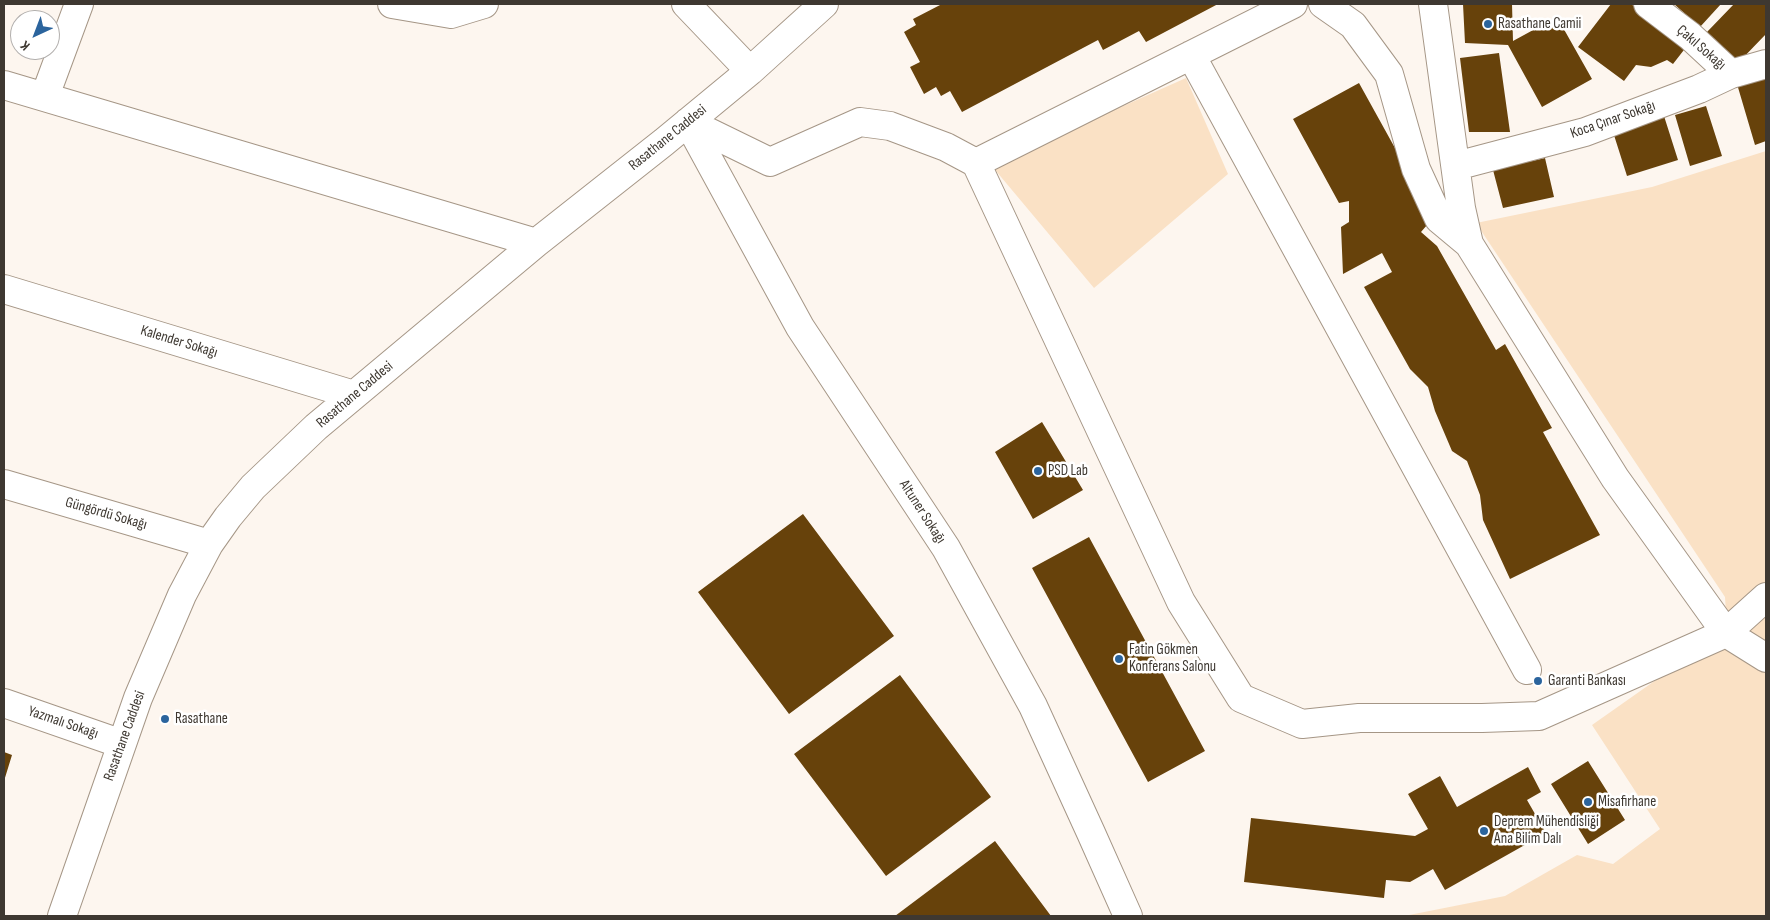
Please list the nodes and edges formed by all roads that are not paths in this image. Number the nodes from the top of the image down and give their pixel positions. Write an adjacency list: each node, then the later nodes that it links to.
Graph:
1 (79, 4): 15 (street)
2 (392, 4): 3 (street)
3 (484, 4)
4 (686, 4): 12 (street)
5 (824, 4): 12 (street, Rasathane Caddesi)
6 (1292, 4): 10 (street)
7 (1323, 4): 20 (street)
8 (1433, 4): 18 (street)
9 (1648, 4): 13 (street, Çakıl Sokağı)
10 (1191, 55): 17 (street); 28 (street)
11 (1766, 64): 13 (street, Koca Çınar Sokağı)
12 (750, 71): 16 (street, Rasathane Caddesi)
13 (1731, 74): 18 (street, Koca Çınar Sokağı)
14 (4, 85): 15 (street)
15 (45, 96): 19 (street)
16 (688, 122): 17 (street); 19 (street, Rasathane Caddesi); 32 (street, Altuner Sokağı)
17 (976, 163): 26 (street)
18 (1456, 166): 20 (street)
19 (536, 244): 22 (street, Rasathane Caddesi)
20 (1468, 244): 26 (street)
21 (4, 289): 22 (street, Kalender Sokağı)
22 (354, 395): 24 (street, Rasathane Caddesi)
23 (4, 484): 24 (street, Güngördü Sokağı)
24 (209, 544): 30 (street, Rasathane Caddesi)
25 (1766, 597): 26 (street)
26 (1726, 633): 27 (street)
27 (1766, 658)
28 (1527, 670)
29 (4, 703): 30 (street, Yazmalı Sokağı)
30 (122, 744): 31 (street, Rasathane Caddesi)
31 (62, 916)
32 (1128, 916)

